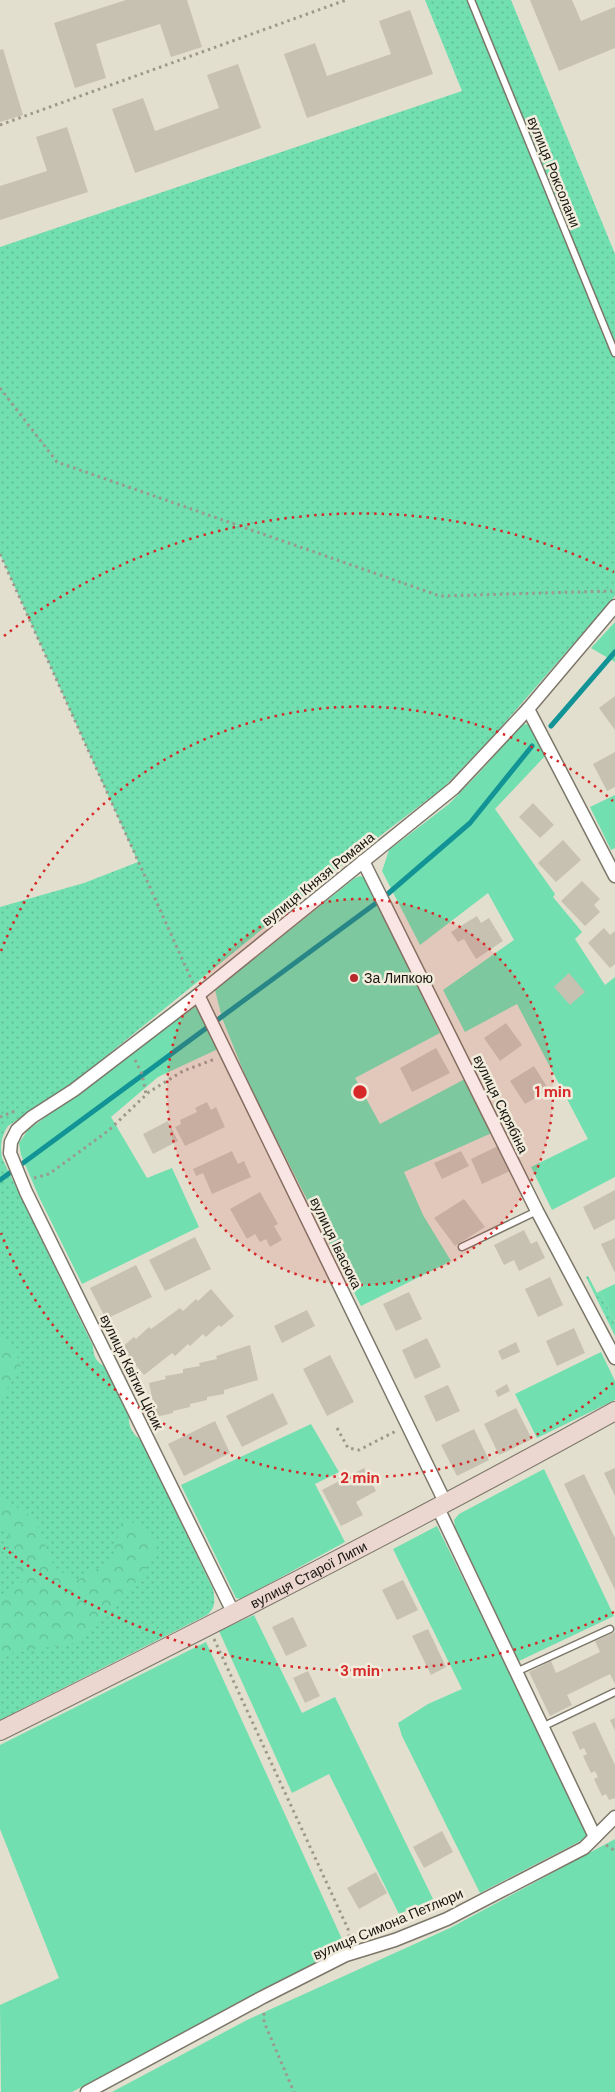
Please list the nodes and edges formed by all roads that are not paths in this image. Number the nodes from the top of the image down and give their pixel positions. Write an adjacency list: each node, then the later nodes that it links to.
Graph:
1 (471, 0): 2 (lane, вулиця Роксолани)
2 (615, 353)
3 (615, 606): 4 (street, вулиця Князя Романа)
4 (528, 709): 5 (street, вулиця Князя Романа); 6 (street)
5 (363, 861): 7 (street, вулиця Князя Романа); 9 (street, вулиця Скрябіна)
6 (615, 876)
7 (198, 995): 8 (street, вулиця Князя Романа); 13 (street, вулиця Івасюка)
8 (11, 1142): 14 (street, вулиця Квітки Цісик)
9 (537, 1210): 10 (lane); 11 (street, вулиця Скрябіна)
10 (462, 1247)
11 (615, 1358)
12 (615, 1411): 13 (street, вулиця Старої Липи)
13 (442, 1506): 14 (street, вулиця Старої Липи); 16 (street, вулиця Івасюка)
14 (234, 1614): 19 (street, вулиця Старої Липи)
15 (610, 1629): 16 (lane)
16 (516, 1672): 18 (street, вулиця Івасюка)
17 (615, 1692): 18 (lane)
18 (542, 1727): 21 (street, вулиця Івасюка)
19 (0, 1731)
20 (615, 1817): 21 (street, вулиця Симона Петлюри)
21 (595, 1837): 22 (street, вулиця Симона Петлюри)
22 (87, 2092)

